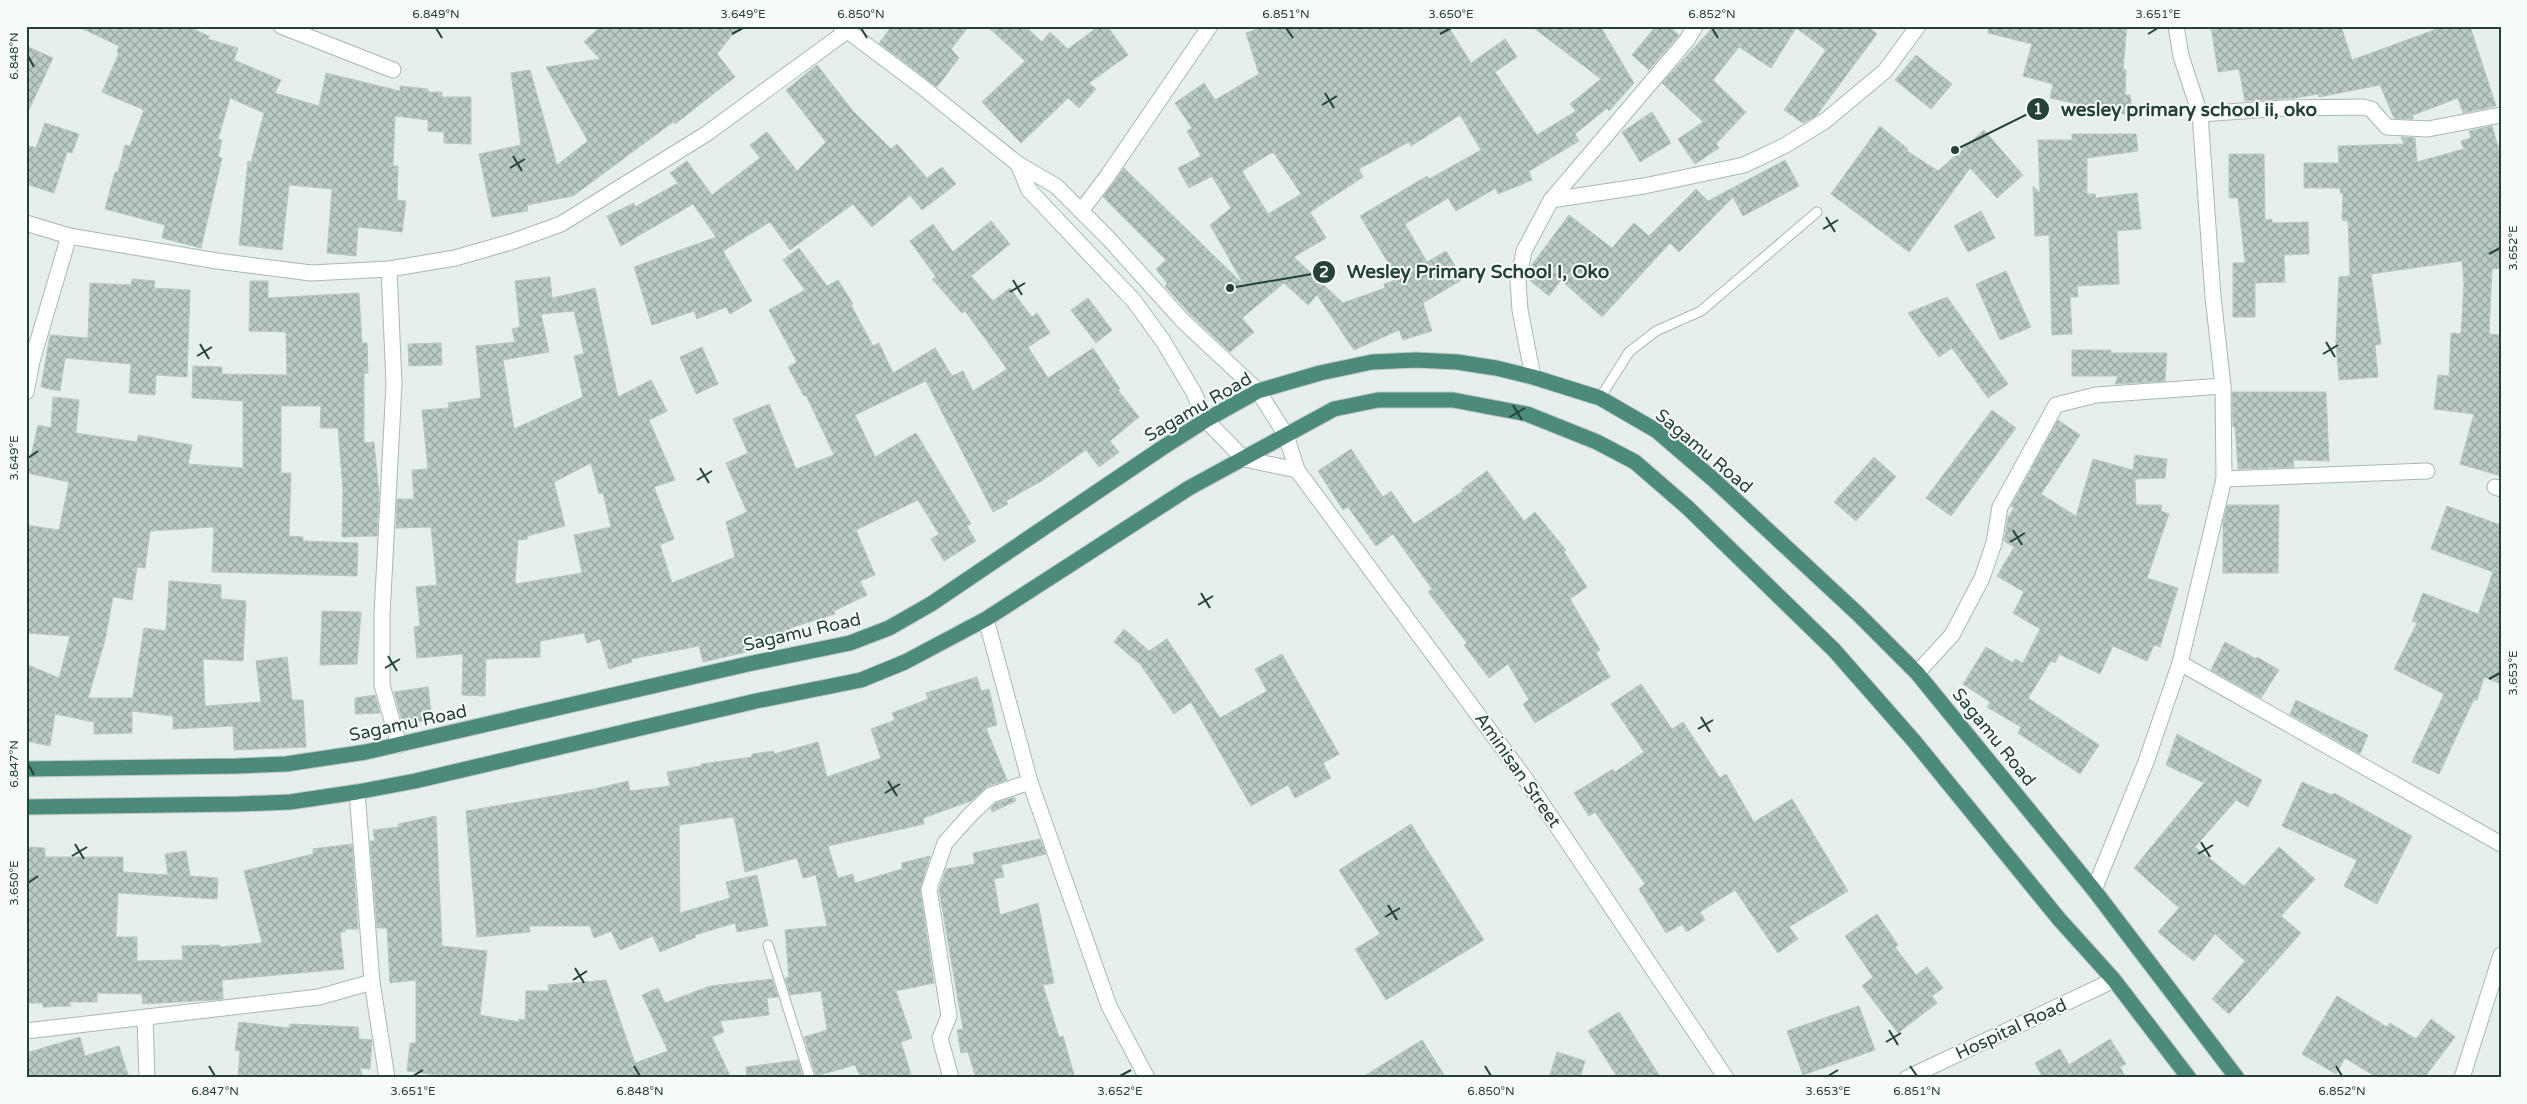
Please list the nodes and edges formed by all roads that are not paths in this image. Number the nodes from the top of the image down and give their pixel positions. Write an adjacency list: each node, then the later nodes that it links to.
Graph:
1 (281, 26): 7 (street)
2 (1210, 26): 12 (street)
3 (1695, 26): 11 (street)
4 (1918, 26): 11 (street)
5 (2176, 26): 8 (street)
6 (844, 28): 10 (street, Aminisan Street); 16 (street)
7 (392, 70)
8 (2200, 114): 9 (street); 18 (street)
9 (2501, 115)
10 (1018, 164): 12 (street, Aminisan Street); 22 (street)
11 (1551, 200): 17 (street)
12 (1081, 210): 19 (street, Aminisan Street)
13 (1817, 212): 21 (lane)
14 (26, 223): 15 (street)
15 (69, 236): 16 (street); 20 (street)
16 (389, 269): 31 (street)
17 (1533, 377): 19 (highway, Sagamu Road); 21 (highway, Sagamu Road)
18 (2223, 386): 27 (street); 30 (street)
19 (1258, 391): 22 (highway, Sagamu Road); 23 (street, Aminisan Street)
20 (26, 392)
21 (1600, 398): 30 (highway, Sagamu Road)
22 (1206, 420): 24 (street); 31 (highway, Sagamu Road)
23 (1286, 435): 24 (highway); 25 (street, Aminisan Street); 40 (highway)
24 (1244, 459): 25 (street); 28 (highway)
25 (1297, 470): 49 (street, Aminisan Street)
26 (2427, 471): 27 (street)
27 (2224, 479): 29 (street)
28 (986, 619): 33 (street); 34 (highway)
29 (2180, 663): 36 (street); 37 (street)
30 (1916, 673): 37 (highway, Sagamu Road)
31 (400, 746): 32 (highway, Sagamu Road)
32 (26, 769)
33 (1030, 782): 47 (street); 48 (street)
34 (357, 792): 35 (highway); 41 (street)
35 (26, 807)
36 (2501, 844)
37 (2094, 890): 52 (highway, Sagamu Road)
38 (768, 945): 46 (lane)
39 (2501, 955): 53 (street)
40 (2114, 980): 50 (street, Hospital Road); 51 (highway)
41 (372, 982): 42 (street); 45 (street)
42 (145, 1017): 43 (street); 44 (street)
43 (26, 1031)
44 (147, 1078)
45 (387, 1078)
46 (810, 1078)
47 (951, 1078)
48 (1147, 1078)
49 (1726, 1078)
50 (1907, 1078)
51 (2189, 1078)
52 (2237, 1078)
53 (2462, 1078)

